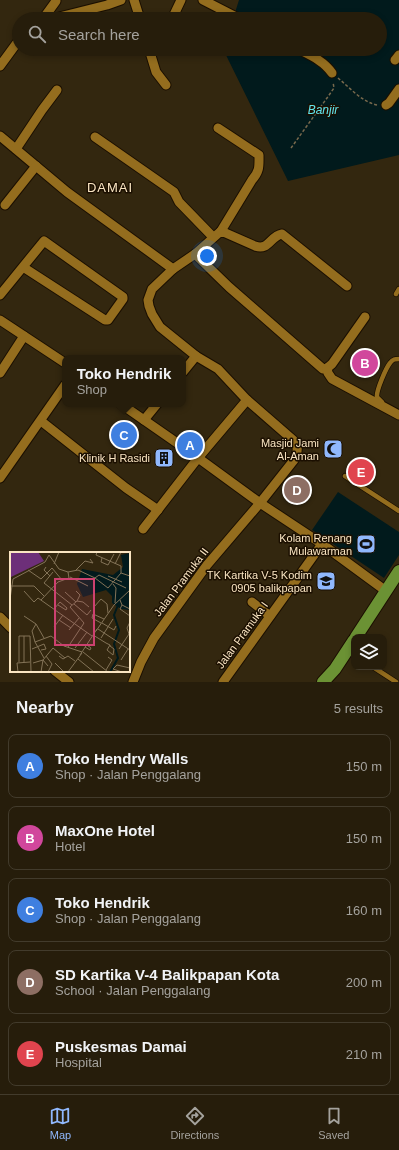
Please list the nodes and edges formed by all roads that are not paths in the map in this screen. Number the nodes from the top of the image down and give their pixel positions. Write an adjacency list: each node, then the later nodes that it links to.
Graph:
1 (56, 0): 6 (street); 7 (street)
2 (121, 0): 8 (street)
3 (134, 0): 9 (street)
4 (181, 0): 10 (street)
5 (203, 0): 11 (street)
6 (48, 12)
7 (63, 12)
8 (78, 12)
9 (138, 12)
10 (175, 12)
11 (226, 12)
12 (12, 50): 15 (street)
13 (151, 56): 17 (street)
14 (311, 56): 16 (street)
15 (0, 66)
16 (332, 73)
17 (166, 85)
18 (399, 89): 20 (street)
19 (57, 90): 24 (street)
20 (386, 105)
21 (218, 128): 27 (street)
22 (0, 136): 24 (street)
23 (95, 137): 28 (street)
24 (16, 149): 25 (street)
25 (36, 166): 26 (street); 31 (street)
26 (5, 205)
27 (221, 231): 28 (street); 32 (street)
28 (213, 237): 29 (street)
29 (194, 254): 31 (street); 41 (street)
30 (23, 267): 30 (street); 33 (street)
31 (173, 269): 37 (street)
32 (347, 286)
33 (0, 295)
34 (365, 317): 41 (street)
35 (0, 320): 36 (street)
36 (24, 336): 39 (street); 42 (street)
37 (196, 356): 40 (street); 44 (street)
38 (399, 359): 47 (lane)
39 (62, 361)
40 (186, 368)
41 (327, 368): 47 (street)
42 (0, 374)
43 (62, 390): 49 (street)
44 (248, 400): 50 (street); 53 (street, Jalan Pramuka II)
45 (126, 407): 48 (street)
46 (155, 407): 48 (street)
47 (399, 414)
48 (144, 420): 50 (street)
49 (41, 421): 52 (street); 54 (street)
50 (198, 458): 53 (street); 54 (street)
51 (345, 476): 55 (lane)
52 (0, 478)
53 (260, 503): 57 (street); 70 (street, Jalan Pramuka II)
54 (158, 510): 56 (street)
55 (399, 512)
56 (143, 529)
57 (322, 544): 59 (street); 61 (street, Jalan Pramuka I)
58 (397, 578): 59 (main road)
59 (386, 591): 64 (main road)
60 (252, 602): 61 (street)
61 (270, 616): 71 (street, Jalan Pramuka I)
62 (0, 617): 63 (street)
63 (10, 627)
64 (358, 634)
65 (351, 649): 66 (main road)
66 (335, 669): 72 (main road); 73 (main road)
67 (378, 670): 74 (lane)
68 (60, 673): 69 (street)
69 (69, 682)
70 (133, 682)
71 (223, 682)
72 (324, 682)
73 (332, 682)
74 (396, 682)

